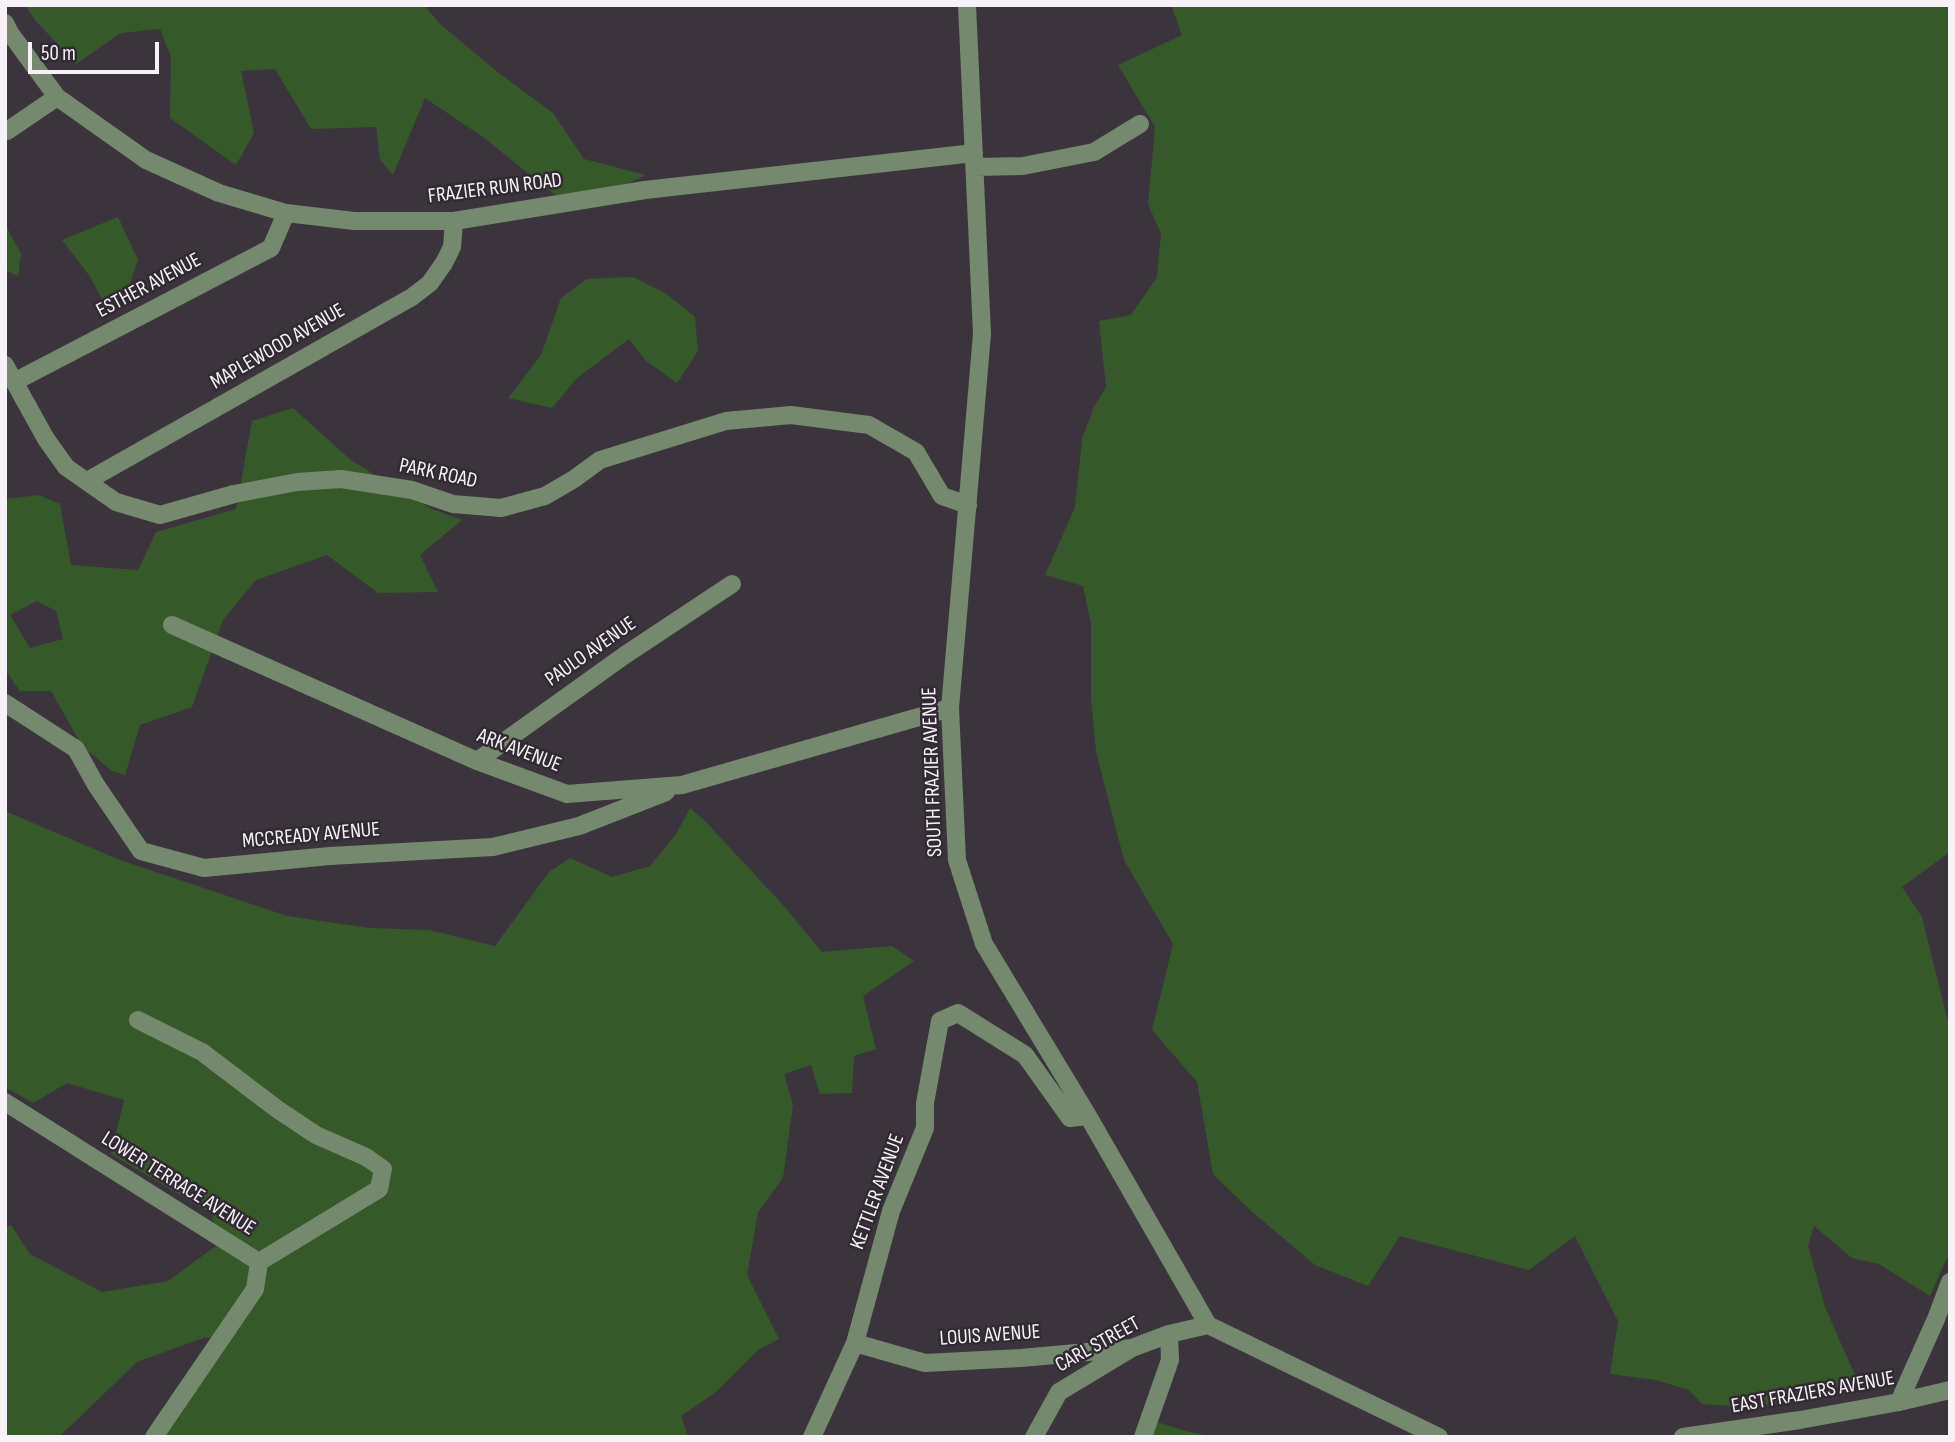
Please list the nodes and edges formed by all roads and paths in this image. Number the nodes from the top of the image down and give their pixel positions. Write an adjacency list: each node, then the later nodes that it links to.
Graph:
1 (967, 5): 6 (street, SOUTH FRAZIER AVENUE)
2 (5, 23): 3 (street, FRAZIER RUN ROAD)
3 (57, 97): 5 (street); 7 (street, FRAZIER RUN ROAD)
4 (1140, 124): 6 (street, FRAZIER RUN ROAD)
5 (5, 131)
6 (974, 160): 8 (street, FRAZIER RUN ROAD); 12 (street, SOUTH FRAZIER AVENUE)
7 (286, 213): 8 (street, FRAZIER RUN ROAD); 10 (street, ESTHER AVENUE)
8 (454, 221): 11 (street, MAPLEWOOD AVENUE)
9 (5, 365): 10 (street, PARK ROAD)
10 (15, 382): 11 (street, PARK ROAD)
11 (87, 481): 12 (street, PARK ROAD)
12 (968, 505): 16 (street, SOUTH FRAZIER AVENUE)
13 (732, 584): 17 (street, PAULO AVENUE)
14 (172, 625): 17 (street, ARK AVENUE)
15 (5, 703): 18 (street, MCCREADY AVENUE)
16 (950, 708): 18 (street, ARK AVENUE); 21 (street, SOUTH FRAZIER AVENUE)
17 (477, 761): 18 (street, ARK AVENUE)
18 (682, 785)
19 (138, 1020): 22 (street)
20 (5, 1102): 22 (street, LOWER TERRACE AVENUE)
21 (1088, 1116): 24 (street, SOUTH FRAZIER AVENUE); 26 (street, KETTLER AVENUE)
22 (259, 1262): 30 (street, LOWER TERRACE AVENUE)
23 (1950, 1282): 29 (street)
24 (1208, 1325): 25 (street, CARL STREET); 34 (street)
25 (1169, 1334): 27 (street, CARL STREET); 33 (street)
26 (855, 1343): 27 (street, LOUIS AVENUE); 31 (street, KETTLER AVENUE)
27 (1132, 1348): 32 (street, CARL STREET)
28 (1950, 1390): 29 (street, EAST FRAZIERS AVENUE)
29 (1899, 1402): 35 (street, EAST FRAZIERS AVENUE)
30 (154, 1437)
31 (812, 1437)
32 (1034, 1437)
33 (1143, 1437)
34 (1439, 1437)
35 (1683, 1437)

